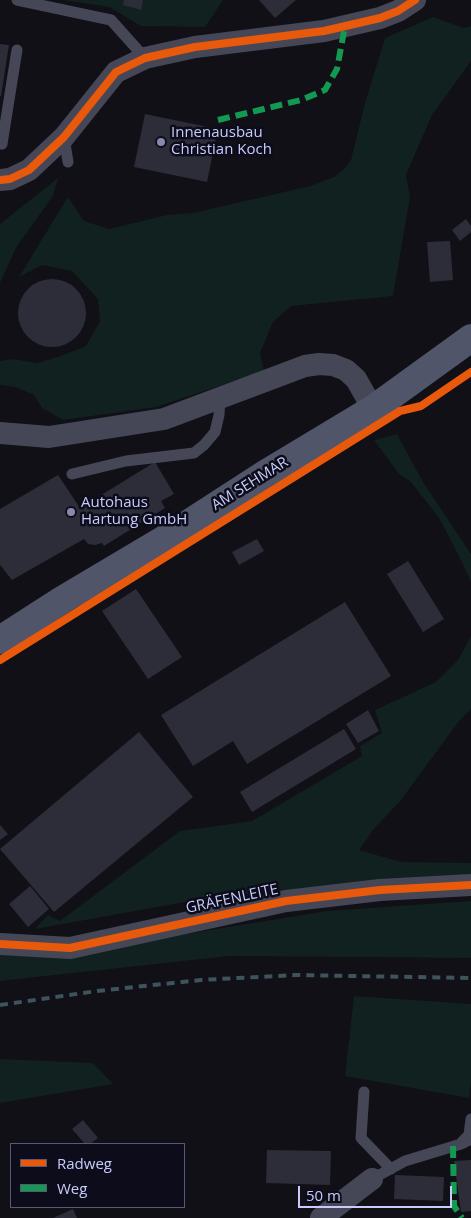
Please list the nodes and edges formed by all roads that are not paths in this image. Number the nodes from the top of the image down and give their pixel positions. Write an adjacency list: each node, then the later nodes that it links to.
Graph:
1 (17, 0): 4 (lane)
2 (415, 0): 4 (street)
3 (17, 50): 6 (lane)
4 (144, 58): 5 (street)
5 (64, 137): 7 (lane); 8 (street)
6 (0, 143)
7 (68, 162)
8 (0, 180)
9 (471, 338): 11 (main road, AM SEHMAR)
10 (220, 398): 11 (street); 12 (street); 13 (lane)
11 (373, 410): 14 (main road, AM SEHMAR)
12 (0, 433)
13 (72, 474)
14 (0, 640)
15 (471, 885): 16 (street, GRÄFENLEITE)
16 (0, 944)
17 (364, 1092): 20 (lane)
18 (471, 1119): 19 (lane)
19 (466, 1141): 20 (lane)
20 (382, 1174): 21 (street)
21 (321, 1218)

